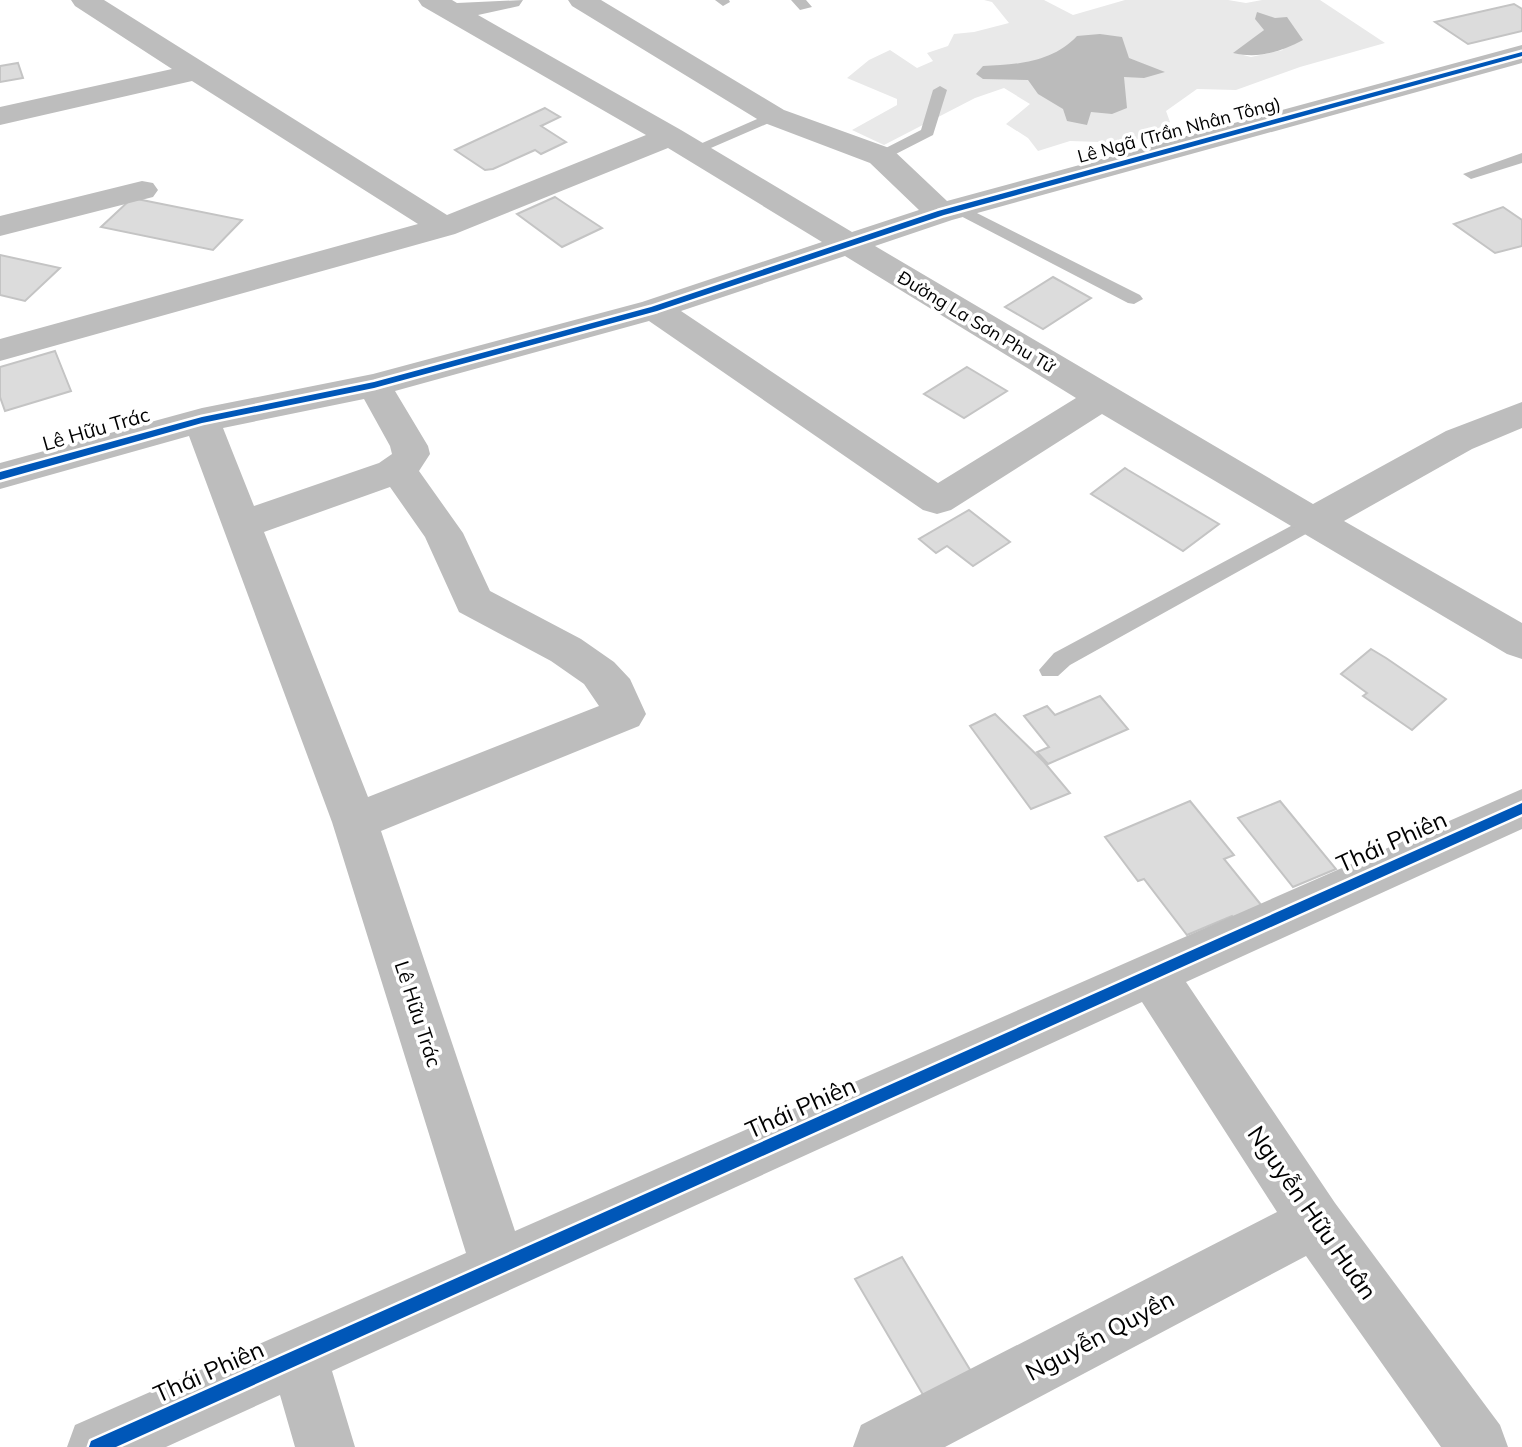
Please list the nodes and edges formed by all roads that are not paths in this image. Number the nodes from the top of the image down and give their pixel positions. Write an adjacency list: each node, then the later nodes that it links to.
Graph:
1 (85, 0): 6 (street)
2 (509, 0): 4 (street)
3 (582, 0): 9 (street)
4 (442, 6): 10 (street, Đường La Sơn Phu Tử)
5 (1522, 54): 15 (street, Lê Ngã (Trần Nhân Tông))
6 (195, 72): 8 (street); 17 (street)
7 (940, 90): 11 (lane)
8 (0, 116)
9 (773, 116): 10 (lane); 11 (street)
10 (681, 144): 17 (street); 18 (street, Đường La Sơn Phu Tử)
11 (881, 156): 15 (street)
12 (1522, 158): 13 (lane)
13 (1471, 174)
14 (142, 190): 16 (street)
15 (950, 211): 18 (street, Lê Ngã (Trần Nhân Tông)); 19 (lane)
16 (0, 226)
17 (444, 227): 21 (street)
18 (846, 244): 20 (street, Lê Ngã (Trần Nhân Tông)); 23 (street, Đường La Sơn Phu Tử)
19 (1134, 299)
20 (654, 309): 22 (street, Lê Ngã (Trần Nhân Tông)); 23 (street)
21 (0, 350)
22 (374, 385): 25 (street, Lê Ngã (Trần Nhân Tông)); 26 (street)
23 (1102, 398): 28 (street, Đường La Sơn Phu Tử)
24 (1522, 414): 28 (street)
25 (202, 420): 27 (street, Lê Hữu Trác); 29 (street, Lê Hữu Trác)
26 (397, 468): 29 (street); 33 (street)
27 (0, 476)
28 (1315, 520): 30 (street, Đường La Sơn Phu Tử); 31 (lane)
29 (243, 525): 33 (street, Lê Hữu Trác)
30 (1522, 643)
31 (1050, 670)
32 (1522, 809): 34 (street, Thái Phiên)
33 (355, 822): 36 (street, Lê Hữu Trác)
34 (1152, 974): 35 (street, Nguyễn Hữu Huân); 36 (street, Thái Phiên)
35 (1315, 1222): 38 (street, Nguyễn Quyền); 42 (street, Nguyễn Hữu Huân)
36 (499, 1267): 37 (street, Thái Phiên)
37 (298, 1357): 39 (street, Thái Phiên); 40 (street)
38 (948, 1433): 41 (street, Nguyễn Quyền)
39 (97, 1447)
40 (325, 1447)
41 (883, 1447)
42 (1478, 1447)

